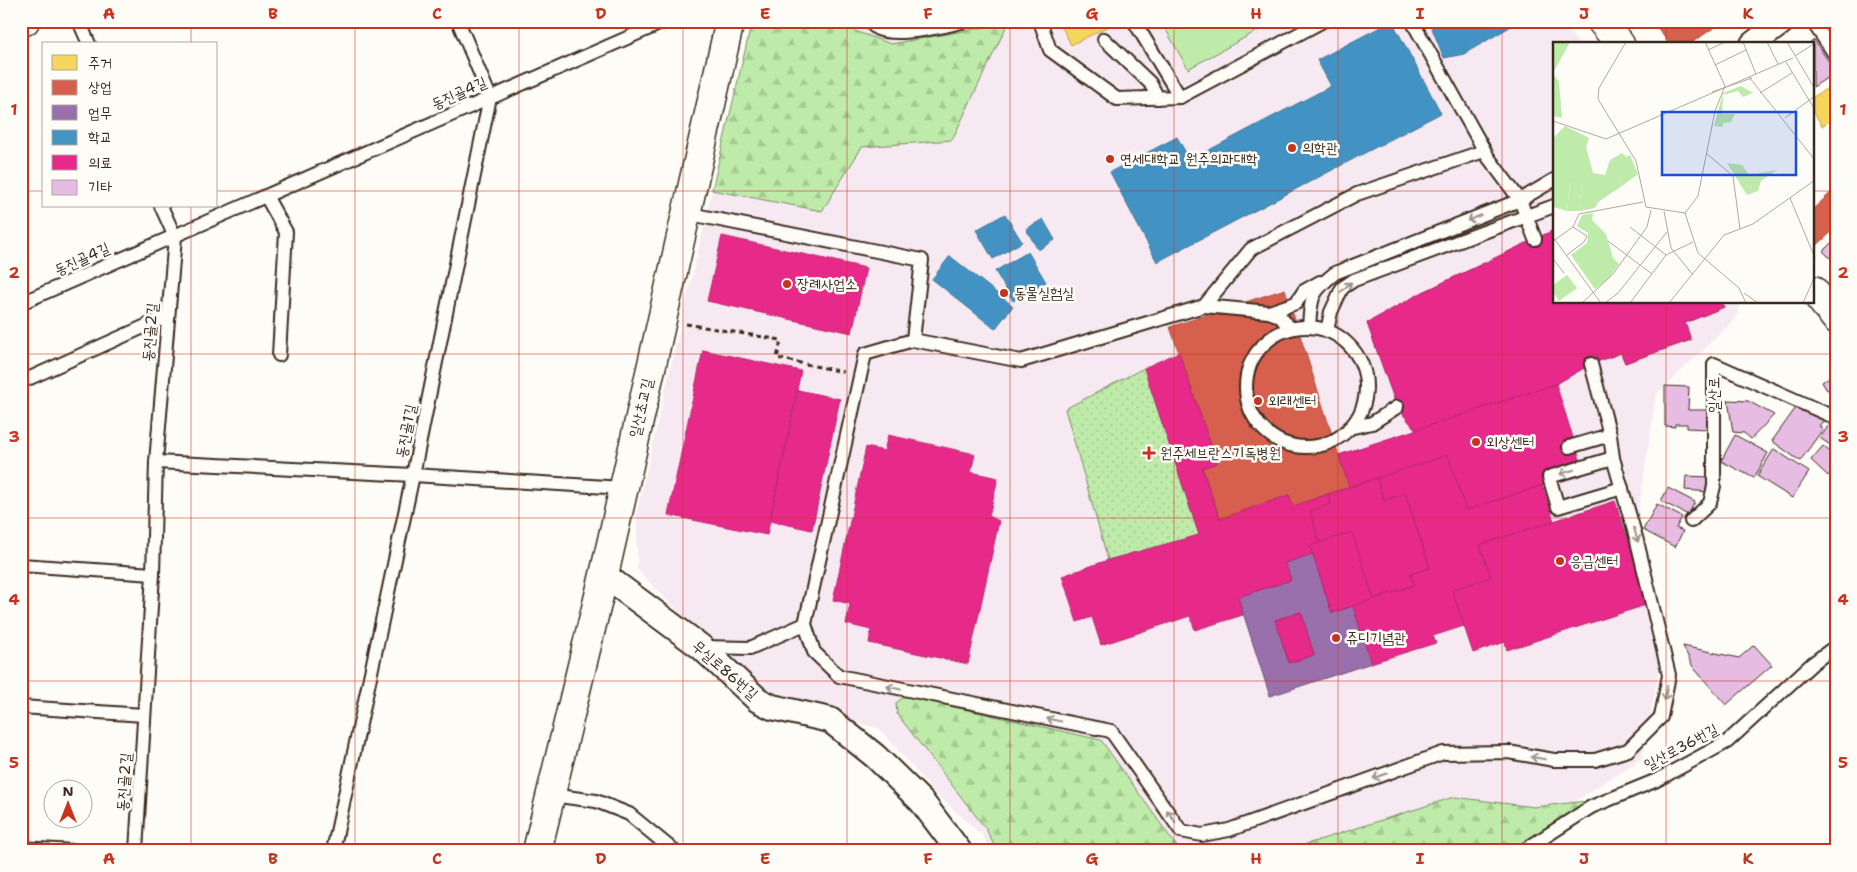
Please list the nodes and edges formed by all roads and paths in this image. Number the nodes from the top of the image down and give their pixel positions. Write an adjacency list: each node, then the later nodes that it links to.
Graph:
1 (25, 21): 15 (street)
2 (79, 21): 17 (lane)
3 (458, 21): 21 (lane)
4 (666, 21): 21 (lane, 동진골4길)
5 (730, 21): 30 (street, 일산초교길)
6 (869, 21): 7 (lane)
7 (965, 21)
8 (1040, 21): 23 (lane)
9 (1134, 21): 22 (lane)
10 (1324, 21): 22 (lane)
11 (1412, 21): 24 (lane)
12 (1601, 21): 18 (street)
13 (1783, 21): 19 (street)
14 (1812, 21): 20 (lane)
15 (21, 23)
16 (1104, 39): 23 (lane)
17 (88, 42)
18 (1618, 42)
19 (1756, 42)
20 (1836, 56)
21 (490, 97): 26 (lane, 동진골4길); 57 (lane, 동진골1길)
22 (1180, 97): 23 (lane)
23 (1158, 98)
24 (1484, 151): 27 (lane); 37 (lane)
25 (1553, 181): 27 (lane)
26 (266, 196): 32 (lane, 동진골4길); 46 (lane)
27 (1520, 200): 31 (lane); 34 (lane, one-way to 34)
28 (1553, 206): 31 (lane)
29 (162, 208): 32 (lane, 동진골2길)
30 (685, 213): 45 (lane); 58 (street, 일산초교길)
31 (1526, 217): 33 (lane); 44 (lane, one-way to 31)
32 (175, 237): 36 (lane, 동진골4길); 39 (lane, 동진골2길)
33 (1535, 239)
34 (1335, 273): 38 (lane); 42 (lane)
35 (1814, 291): 40 (street)
36 (21, 304)
37 (1204, 306): 38 (lane); 45 (lane)
38 (1269, 312): 43 (lane)
39 (168, 316): 49 (lane); 56 (lane, 동진골2길)
40 (1836, 319)
41 (686, 324): 48 (path)
42 (1309, 327): 43 (lane); 44 (lane)
43 (1290, 329): 52 (lane)
44 (1327, 331): 50 (lane)
45 (913, 340): 64 (lane)
46 (279, 355)
47 (1591, 364): 53 (lane)
48 (841, 371)
49 (21, 382)
50 (1364, 398): 52 (lane); 52 (lane)
51 (1836, 418): 60 (lane, 일산로)
52 (1349, 428)
53 (1610, 434): 54 (lane); 55 (lane)
54 (1569, 447)
55 (1614, 458): 59 (lane); 59 (lane, one-way to 59)
56 (156, 462): 57 (lane); 62 (lane, 동진골2길)
57 (413, 475): 58 (lane); 73 (lane, 동진골1길)
58 (623, 488): 63 (street, 일산초교길)
59 (1622, 488): 64 (lane, one-way to 64)
60 (1691, 522)
61 (21, 565): 62 (lane)
62 (153, 574): 68 (lane, 동진골2길)
63 (604, 574): 66 (street, 무실로86번길); 69 (street, 일산초교길)
64 (805, 624): 66 (lane)
65 (1836, 646): 77 (lane, 일산로36번길)
66 (701, 647): 76 (street, 무실로86번길)
67 (21, 708): 68 (lane)
68 (144, 715): 72 (lane, 동진골2길)
69 (551, 795): 74 (street, 일산초교길); 75 (lane)
70 (21, 848): 71 (lane)
71 (74, 851)
72 (136, 851)
73 (333, 851)
74 (538, 851)
75 (674, 851)
76 (959, 851)
77 (1523, 851)

